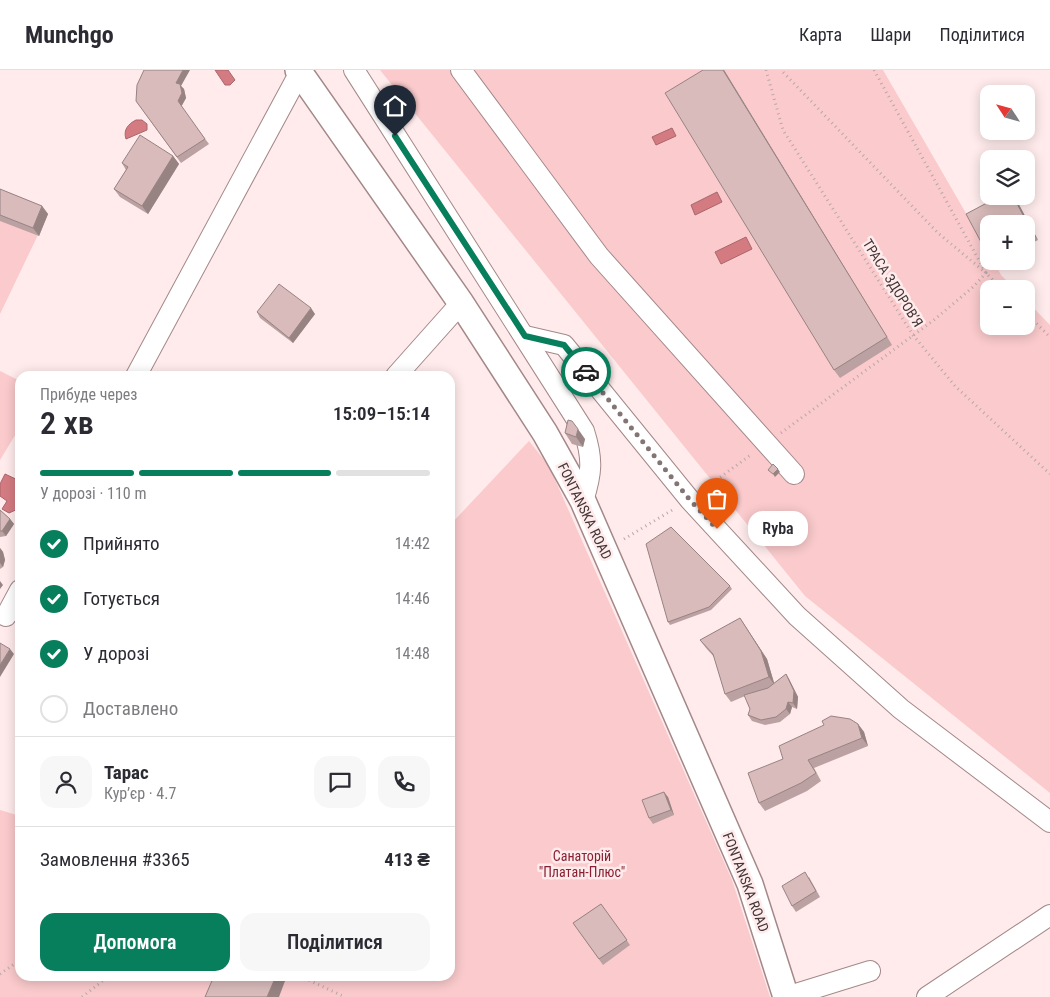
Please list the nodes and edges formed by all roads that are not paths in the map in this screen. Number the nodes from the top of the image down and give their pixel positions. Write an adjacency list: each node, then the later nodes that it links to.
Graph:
1 (354, 70): 5 (street)
2 (461, 70): 10 (street)
3 (299, 71): 4 (main road, FONTANSKA ROAD); 6 (street)
4 (461, 303): 7 (street); 9 (main road, FONTANSKA ROAD)
5 (525, 336): 8 (street); 14 (street)
6 (139, 371)
7 (400, 371)
8 (573, 410): 9 (street); 11 (street)
9 (545, 433): 11 (main road, FONTANSKA ROAD)
10 (794, 474)
11 (583, 501): 17 (main road, FONTANSKA ROAD)
12 (15, 599): 13 (street)
13 (6, 616)
14 (1050, 822)
15 (1050, 916): 18 (street)
16 (870, 971): 17 (street)
17 (786, 997)
18 (927, 997)

